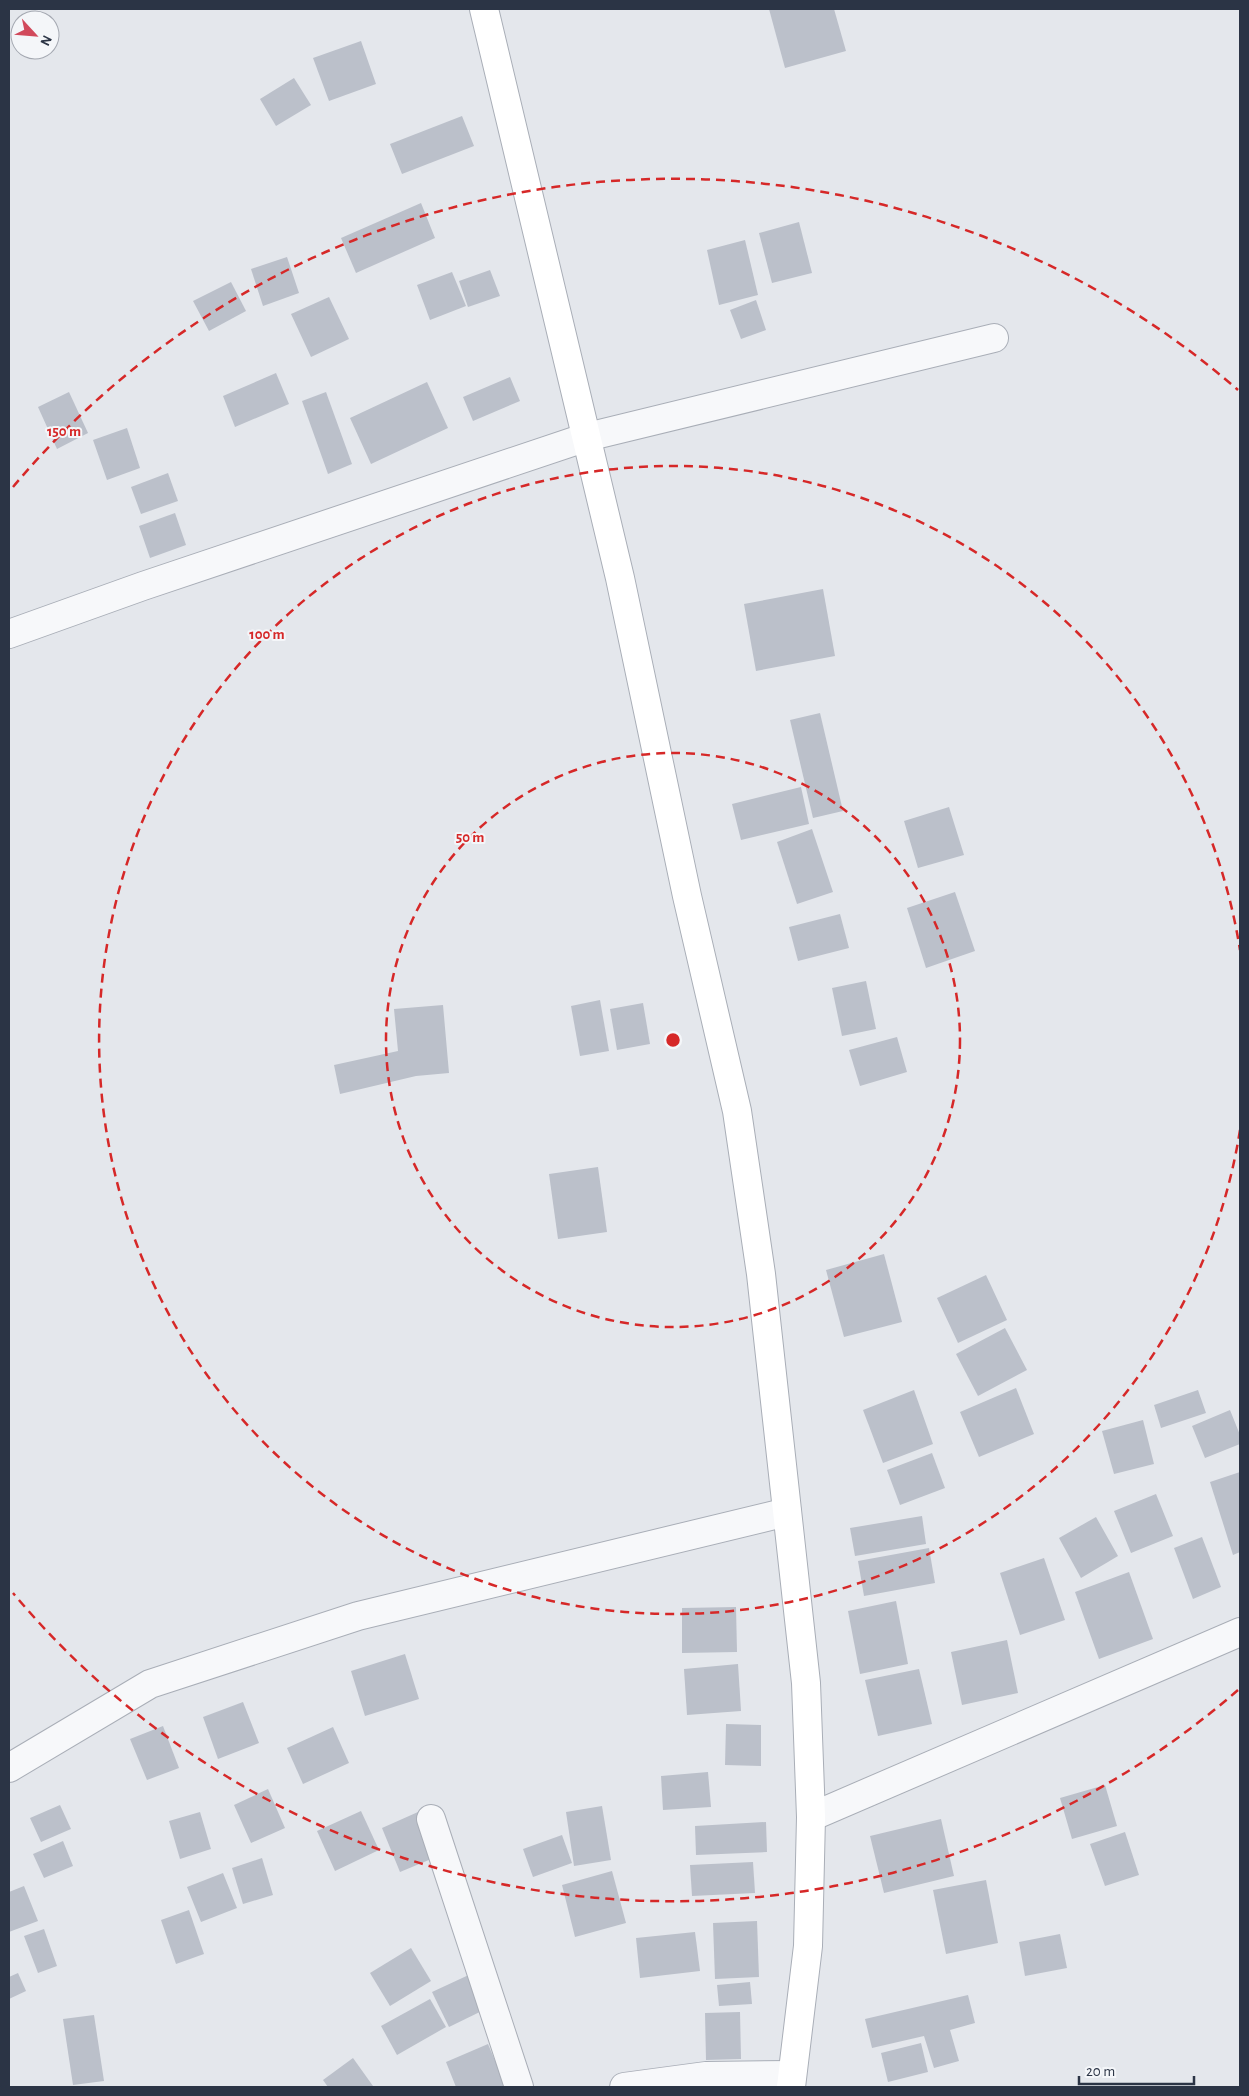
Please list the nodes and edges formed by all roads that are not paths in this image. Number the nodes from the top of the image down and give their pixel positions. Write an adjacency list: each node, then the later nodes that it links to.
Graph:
1 (484, 9): 3 (main road)
2 (994, 338): 3 (street)
3 (587, 437): 4 (street); 5 (main road)
4 (9, 634)
5 (788, 1512): 7 (street); 8 (main road)
6 (1240, 1632): 8 (street)
7 (9, 1768)
8 (811, 1817): 10 (main road)
9 (431, 1819): 11 (street)
10 (791, 2081): 12 (street)
11 (519, 2087)
12 (624, 2087)

